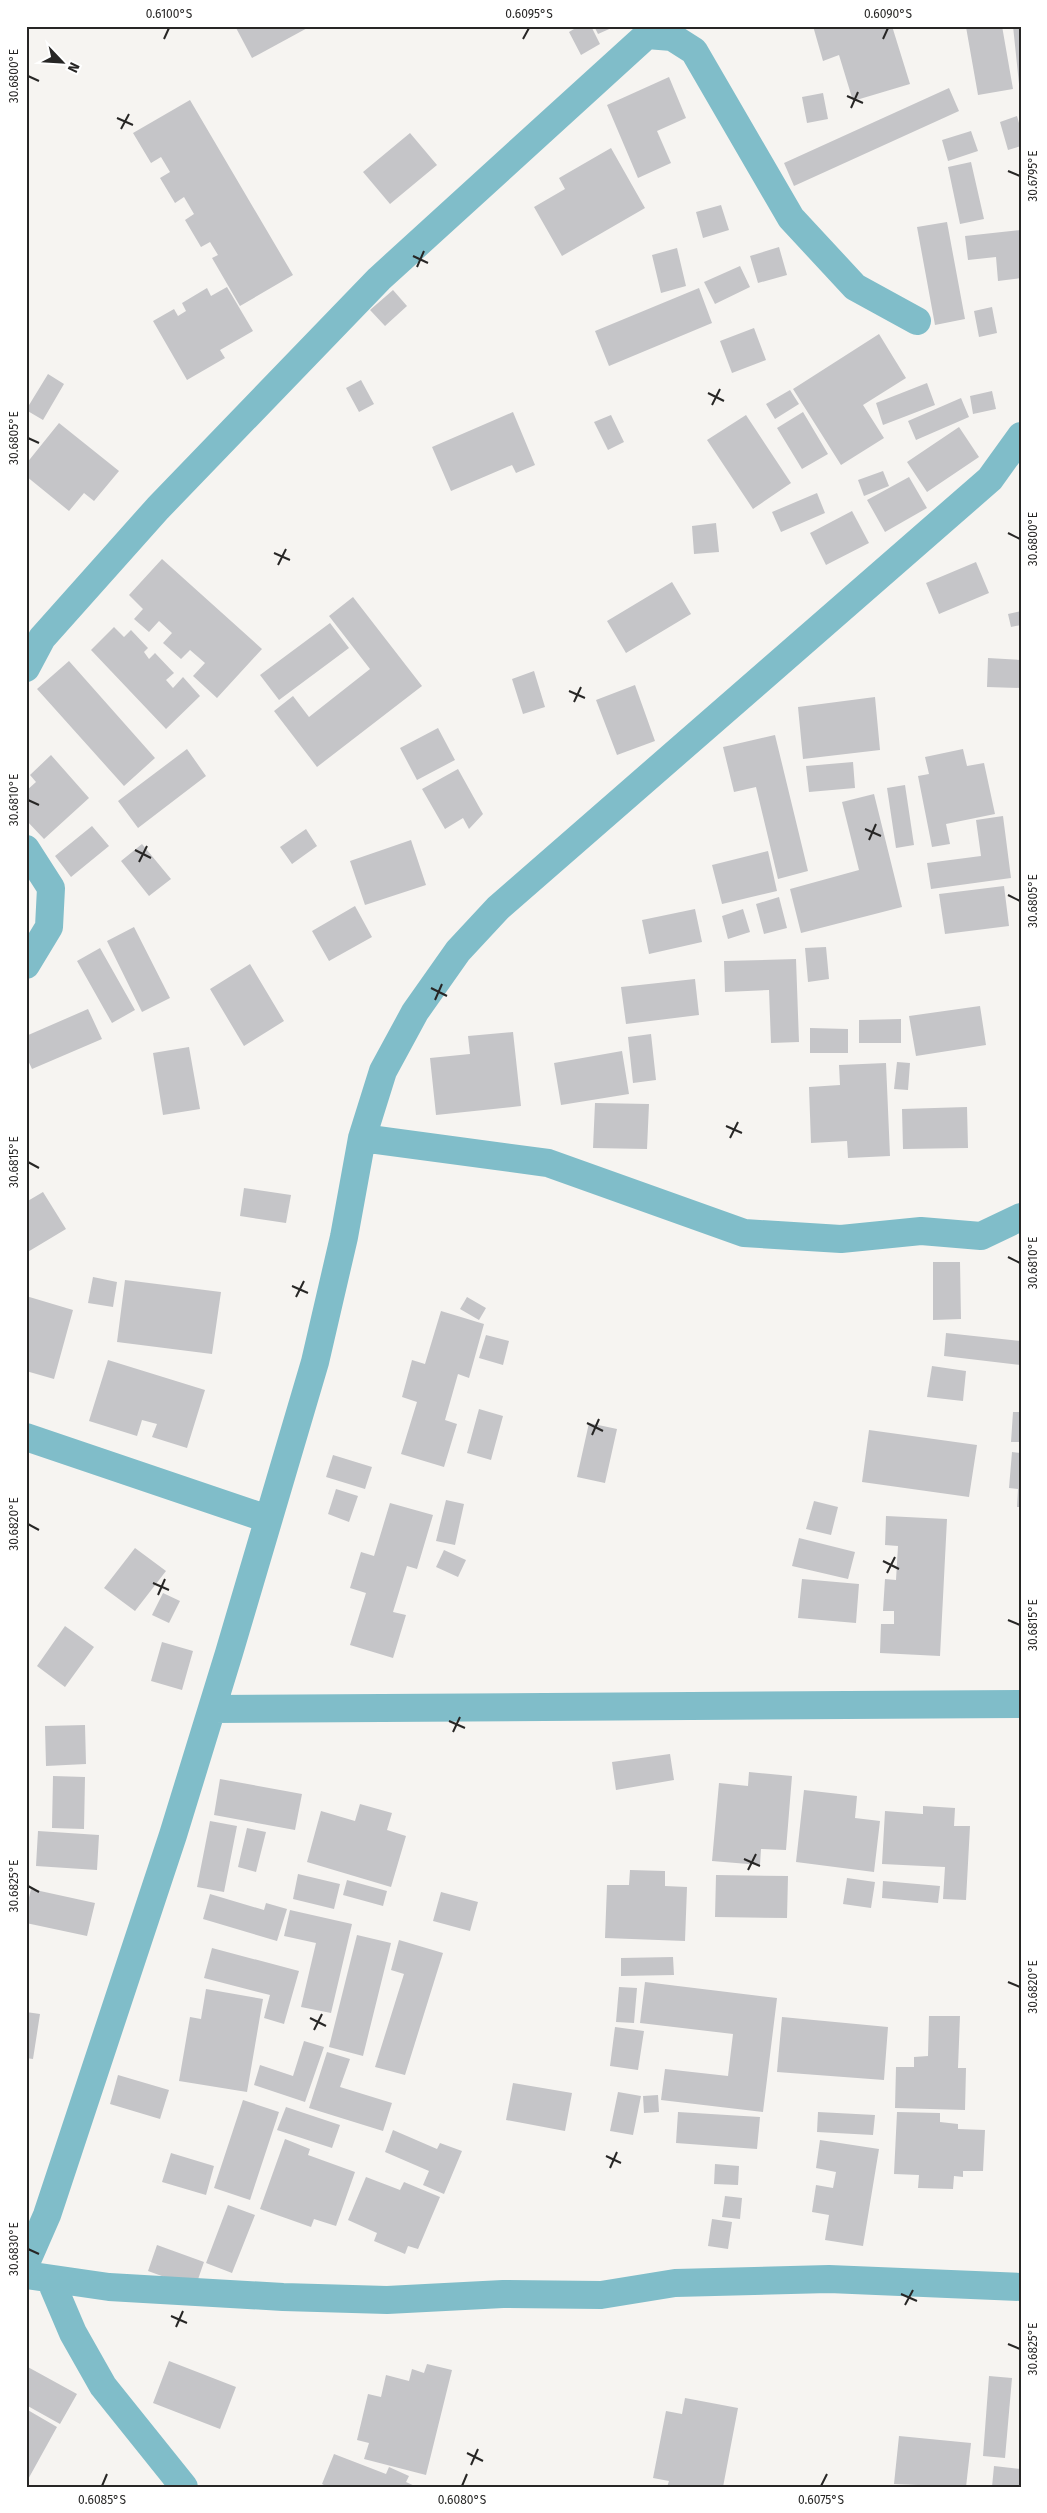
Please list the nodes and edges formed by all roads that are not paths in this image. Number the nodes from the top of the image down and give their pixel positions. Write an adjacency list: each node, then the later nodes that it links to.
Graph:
1 (917, 321): 3 (street)
2 (1021, 436): 6 (street)
3 (26, 668)
4 (26, 849): 5 (street)
5 (26, 965)
6 (362, 1138): 7 (street); 9 (street)
7 (1021, 1218)
8 (26, 1437): 9 (street)
9 (268, 1519): 11 (street)
10 (1021, 1704): 11 (street)
11 (212, 1709): 12 (street)
12 (36, 2213): 13 (street)
13 (26, 2262)
14 (38, 2277): 15 (street); 16 (street)
15 (1021, 2287)
16 (184, 2487)

